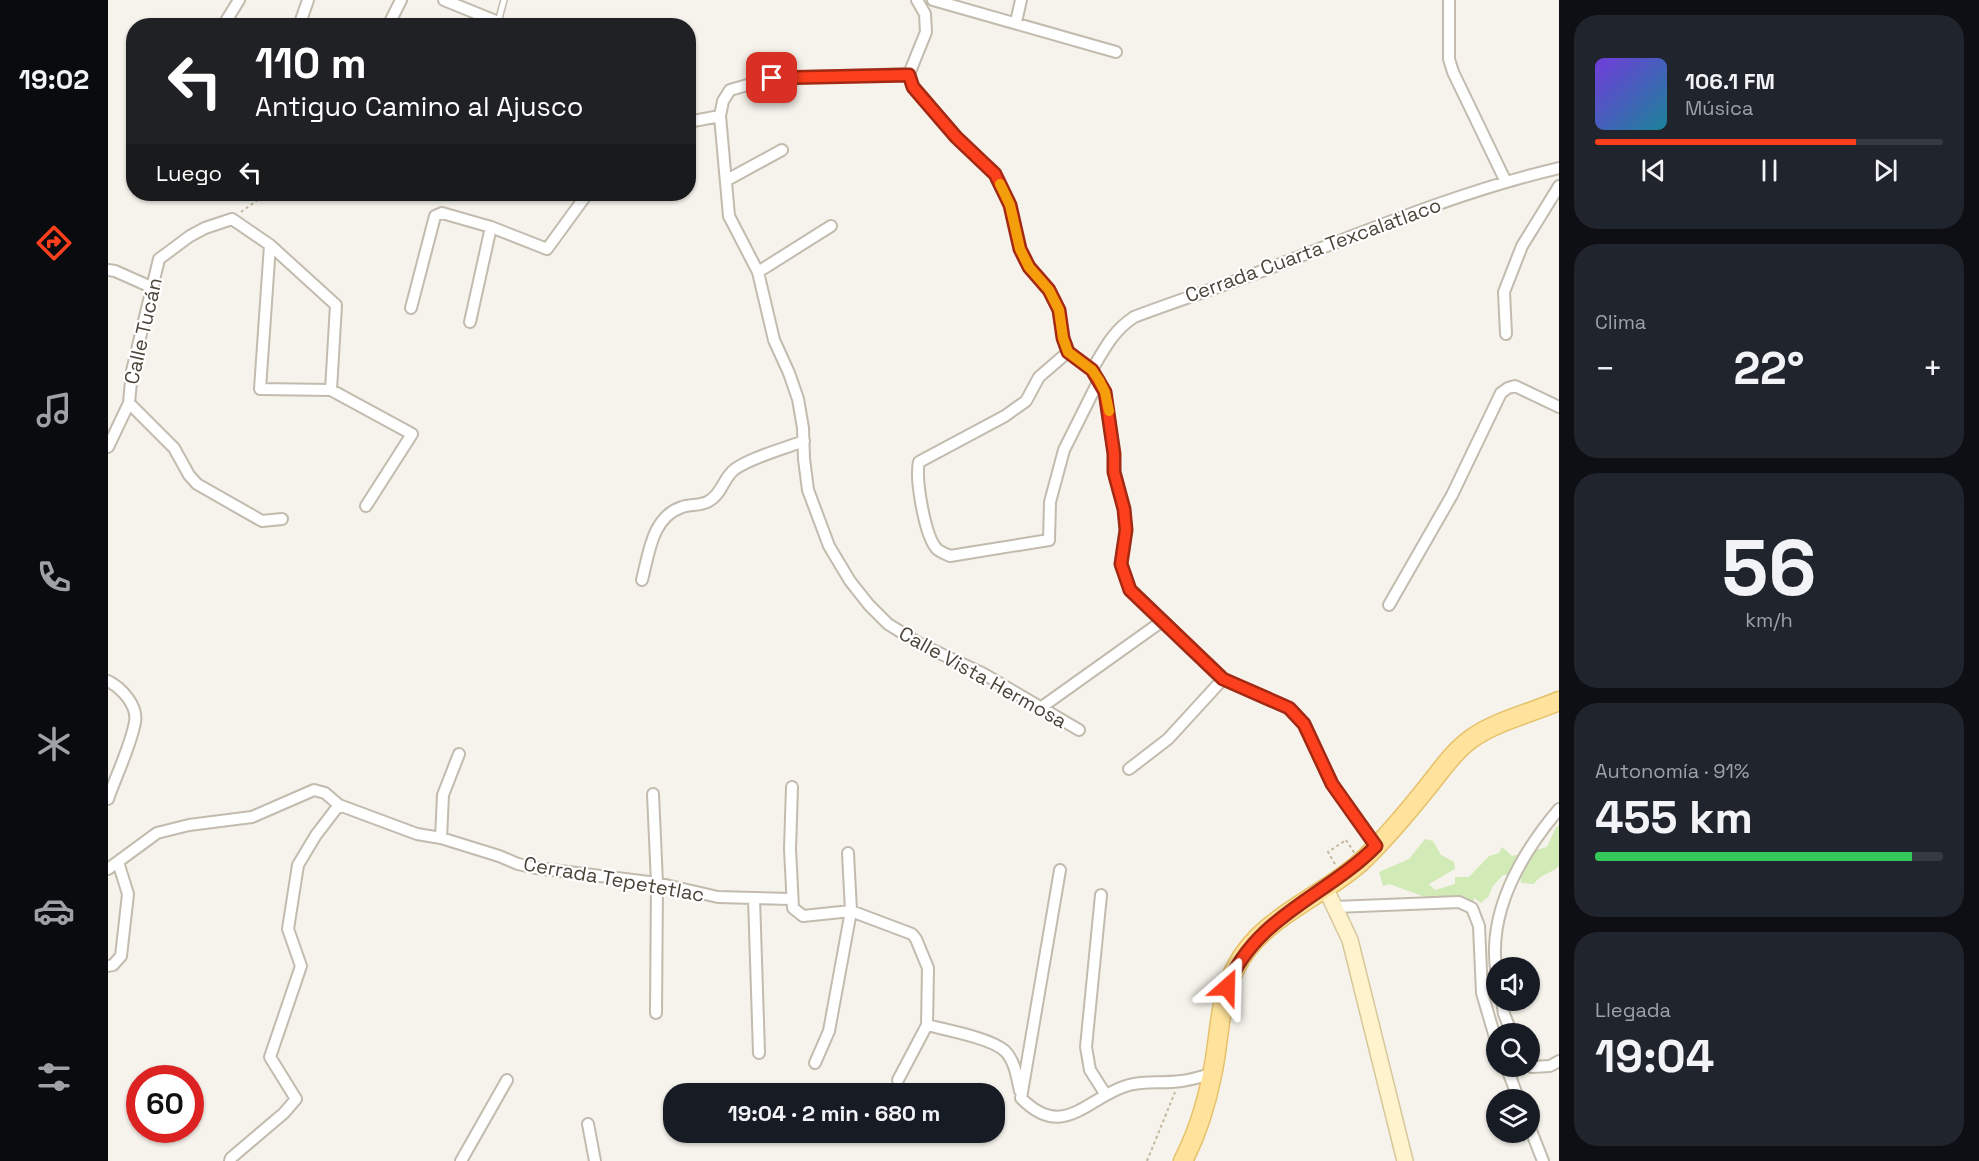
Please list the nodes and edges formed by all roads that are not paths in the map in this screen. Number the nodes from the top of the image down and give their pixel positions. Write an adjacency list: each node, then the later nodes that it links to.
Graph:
1 (239, 0): 10 (street)
2 (308, 0): 11 (street)
3 (401, 0): 12 (street)
4 (444, 0): 13 (street)
5 (504, 0): 14 (lane)
6 (917, 0): 17 (street)
7 (933, 0): 15 (street)
8 (1021, 0): 15 (street)
9 (1449, 0): 23 (street)
10 (228, 18)
11 (302, 18)
12 (392, 18)
13 (484, 18)
14 (499, 18)
15 (1016, 22): 16 (street)
16 (1116, 52)
17 (909, 75): 18 (street, Calle Vista Hermosa); 35 (street)
18 (720, 116): 19 (street); 22 (street, Calle Vista Hermosa)
19 (696, 120)
20 (782, 150): 22 (street)
21 (1559, 168): 23 (street, Cerrada Cuarta Texcalatlaco)
22 (727, 180): 30 (street, Calle Vista Hermosa)
23 (1505, 180): 36 (street, Cerrada Cuarta Texcalatlaco)
24 (1559, 186): 34 (street)
25 (582, 201): 27 (street)
26 (831, 226): 30 (street)
27 (492, 227): 32 (street); 33 (street)
28 (270, 245): 31 (street, Calle Tucán); 38 (street); 38 (street)
29 (108, 270): 31 (street)
30 (758, 272): 41 (street, Calle Vista Hermosa)
31 (151, 287): 39 (street, Calle Tucán)
32 (411, 308)
33 (470, 322)
34 (1506, 334)
35 (1068, 352): 36 (street); 37 (street)
36 (1092, 370): 37 (street)
37 (1099, 380): 47 (street)
38 (332, 390): 43 (street)
39 (129, 403): 42 (street, Calle Tucán); 44 (street)
40 (1559, 406): 46 (street)
41 (804, 441): 45 (street); 51 (street, Calle Vista Hermosa)
42 (108, 447)
43 (366, 506)
44 (282, 519)
45 (642, 580)
46 (1389, 605)
47 (1161, 622): 48 (street); 51 (street)
48 (1223, 679): 54 (street); 61 (street)
49 (108, 681): 57 (street)
50 (1559, 701): 61 (main road)
51 (1039, 709): 52 (street, Calle Vista Hermosa)
52 (1079, 730)
53 (459, 754): 60 (street)
54 (1129, 769)
55 (792, 787): 71 (street)
56 (653, 794): 67 (street)
57 (108, 799)
58 (339, 805): 60 (street, Cerrada Tepetetlac); 64 (street, Cerrada Tepetetlac); 91 (street)
59 (1559, 809): 74 (street)
60 (441, 838): 67 (street, Cerrada Tepetetlac)
61 (1376, 846): 68 (main road)
62 (848, 853): 73 (street)
63 (108, 854): 64 (street)
64 (118, 862): 65 (street); 75 (street)
65 (108, 869)
66 (1060, 870): 87 (street)
67 (657, 883): 70 (street, Cerrada Tepetetlac); 76 (street)
68 (1325, 887): 72 (main road); 83 (main road)
69 (1101, 895): 86 (street)
70 (754, 898): 71 (street, Cerrada Tepetetlac); 79 (street)
71 (791, 899): 73 (street)
72 (1335, 907): 77 (street); 90 (main road)
73 (851, 910): 78 (street); 81 (street)
74 (1494, 957)
75 (108, 966)
76 (656, 1013)
77 (1491, 1023)
78 (927, 1025): 85 (street); 87 (street)
79 (759, 1053)
80 (1559, 1061): 82 (street)
81 (815, 1063)
82 (1540, 1067)
83 (1213, 1074): 86 (street); 94 (main road)
84 (507, 1080): 92 (street)
85 (898, 1080)
86 (1106, 1095): 87 (street)
87 (1021, 1098)
88 (588, 1124): 93 (street)
89 (1536, 1143): 95 (street)
90 (1403, 1159)
91 (230, 1161)
92 (461, 1161)
93 (595, 1161)
94 (1183, 1161)
95 (1543, 1161)

